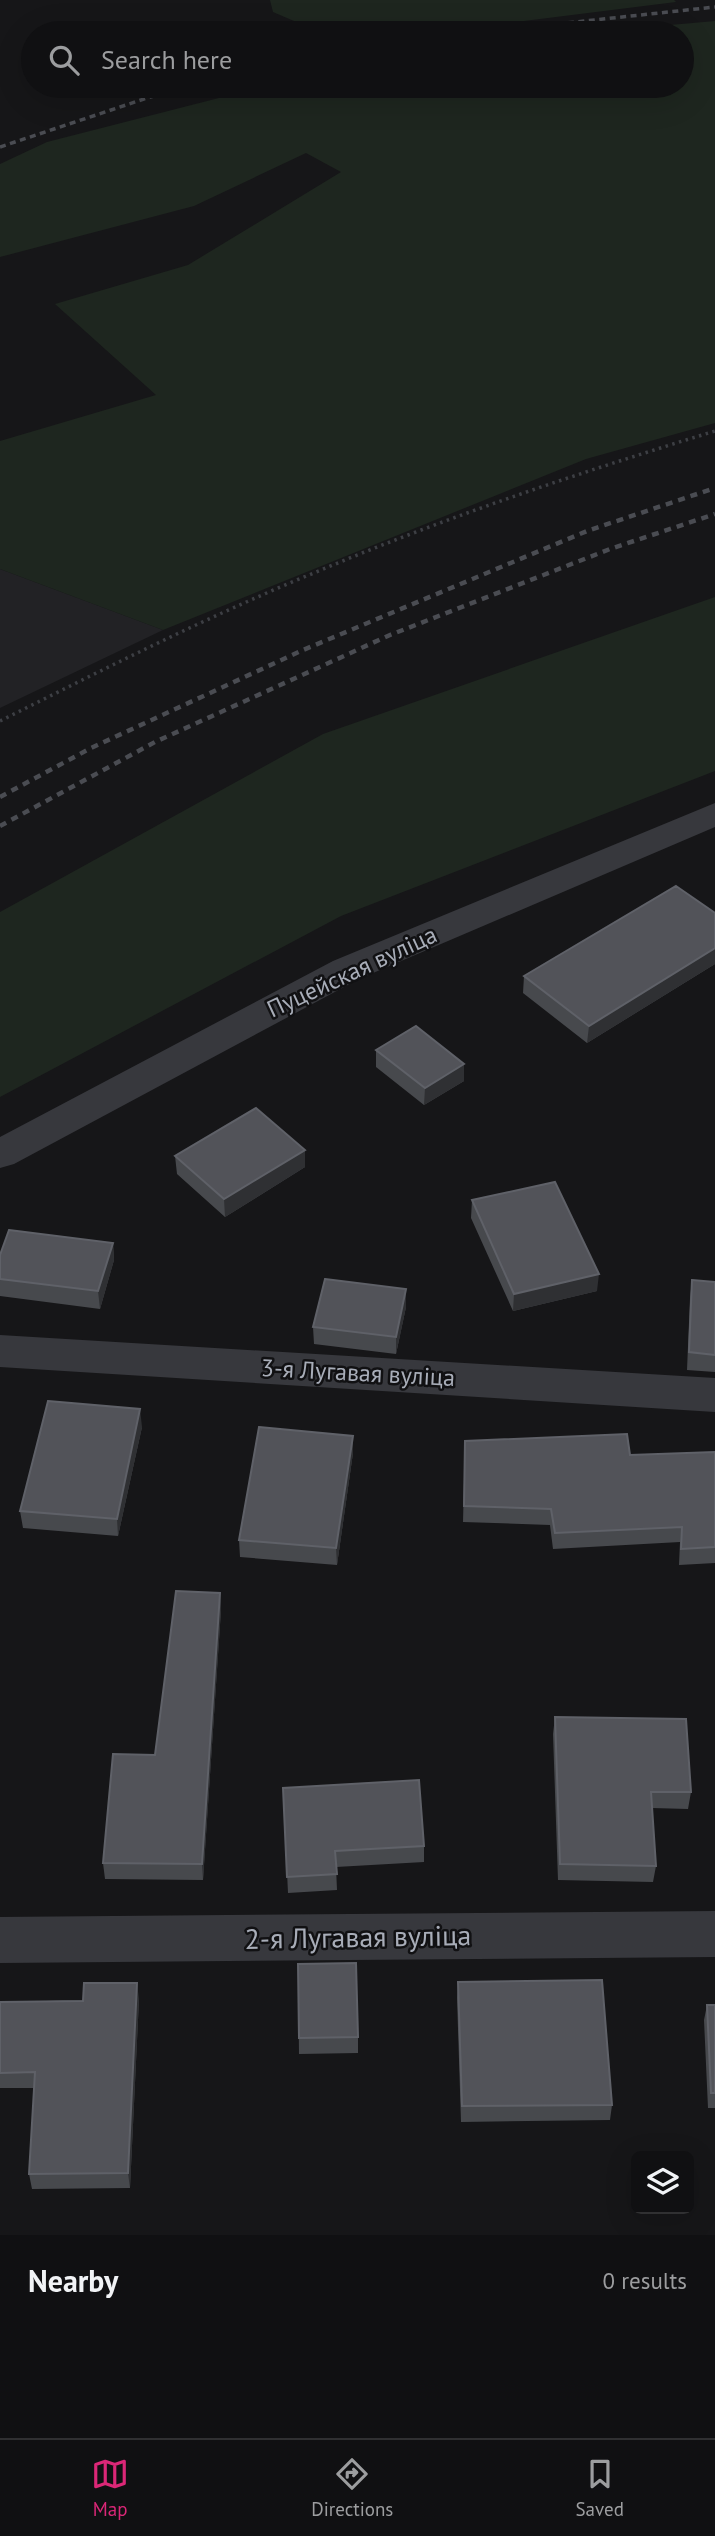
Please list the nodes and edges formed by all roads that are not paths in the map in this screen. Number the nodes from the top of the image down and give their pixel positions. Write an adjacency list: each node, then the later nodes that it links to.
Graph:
1 (715, 814): 2 (street, Пуцейская вуліца)
2 (0, 1154)
3 (0, 1351): 4 (street, 3-я Лугавая вуліца)
4 (715, 1395)
5 (715, 1934): 6 (street, 2-я Лугавая вуліца)
6 (0, 1940)

